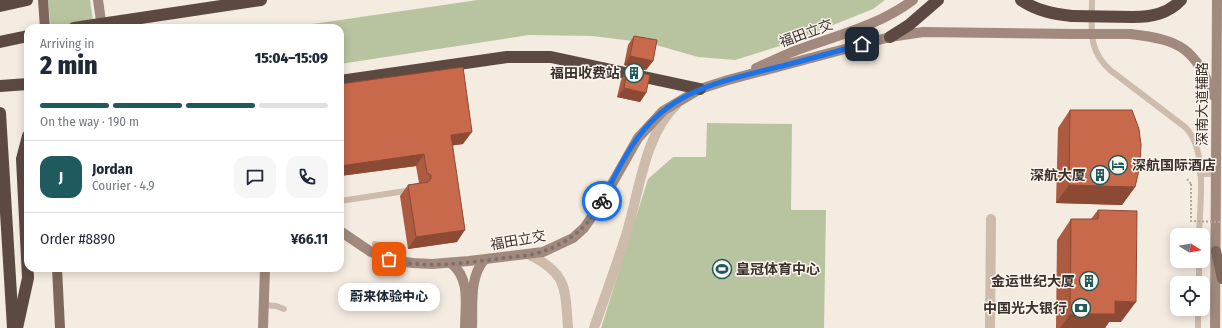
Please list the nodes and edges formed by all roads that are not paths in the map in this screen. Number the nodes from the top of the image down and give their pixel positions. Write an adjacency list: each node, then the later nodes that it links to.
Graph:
1 (27, 0): 11 (highway)
2 (43, 0): 12 (main road)
3 (98, 0): 13 (street)
4 (261, 0): 14 (highway, bridge)
5 (913, 0): 19 (street, 福田立交)
6 (938, 0): 16 (highway)
7 (1021, 0): 9 (highway, bridge)
8 (1092, 0): 27 (lane)
9 (1181, 0)
10 (1217, 0): 24 (street, 深南大道辅路)
11 (0, 6)
12 (45, 24)
13 (101, 24)
14 (101, 24)
15 (24, 37): 17 (highway)
16 (890, 37): 19 (street, 福田立交); 24 (street, 福田立交, bridge)
17 (0, 42)
18 (344, 80): 22 (highway)
19 (728, 80): 22 (street, 福田立交)
20 (24, 84): 21 (highway)
21 (0, 86)
22 (700, 89): 23 (street, 福田立交)
23 (684, 97): 36 (street, 福田立交); 54 (street)
24 (1216, 100): 28 (street, 深南大道辅路)
25 (0, 113): 47 (highway)
26 (24, 151): 31 (highway)
27 (1200, 174): 28 (lane); 33 (lane)
28 (1216, 174): 35 (street, 深南大道辅路)
29 (419, 189): 30 (lane)
30 (344, 200)
31 (24, 212)
32 (991, 219): 55 (street)
33 (1199, 228)
34 (344, 233): 38 (street, 福田立交)
35 (1216, 251): 43 (main road); 57 (street, 深南大道辅路)
36 (530, 255): 37 (street, 福田立交); 53 (street)
37 (484, 260): 38 (street, 福田立交); 52 (street)
38 (451, 263): 51 (street)
39 (28, 272): 48 (highway)
40 (57, 272): 49 (main road)
41 (260, 272): 50 (street)
42 (265, 272): 44 (street)
43 (1222, 279)
44 (264, 305): 45 (lane); 50 (street)
45 (284, 309)
46 (1198, 316): 56 (lane)
47 (13, 328)
48 (17, 328)
49 (60, 328)
50 (262, 328)
51 (465, 328)
52 (472, 328)
53 (568, 328)
54 (594, 328)
55 (990, 328)
56 (1198, 328)
57 (1216, 328)

